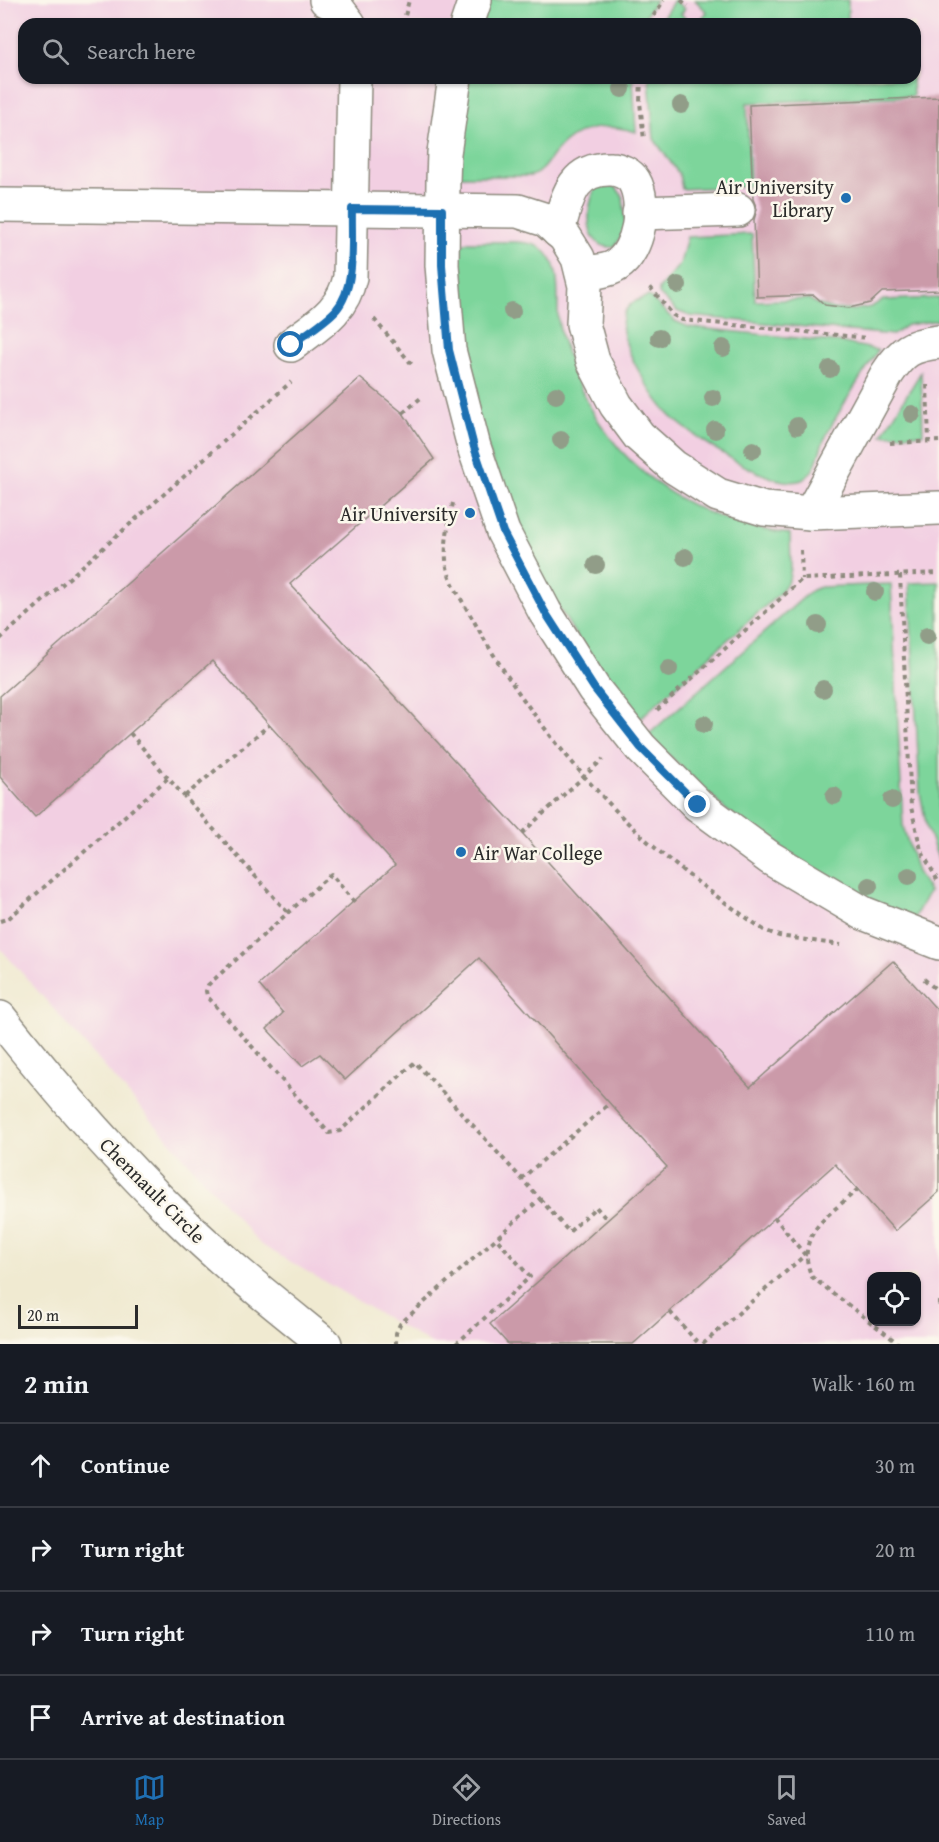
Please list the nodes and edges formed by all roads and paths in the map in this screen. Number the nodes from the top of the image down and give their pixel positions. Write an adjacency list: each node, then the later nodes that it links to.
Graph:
1 (326, 0): 7 (street)
2 (409, 0): 8 (path)
3 (475, 0): 9 (street)
4 (664, 0): 10 (path)
5 (681, 0): 6 (path)
6 (688, 6)
7 (344, 18)
8 (404, 18)
9 (469, 18)
10 (652, 18)
11 (354, 84): 16 (street)
12 (454, 84): 17 (street)
13 (641, 84): 14 (path)
14 (644, 144)
15 (0, 205): 16 (street)
16 (352, 209): 17 (street); 26 (street)
17 (442, 210): 20 (street); 36 (street)
18 (738, 210): 19 (street)
19 (639, 213): 20 (street); 21 (street)
20 (558, 231): 21 (street)
21 (582, 272): 30 (street)
22 (656, 280): 23 (path)
23 (650, 287): 24 (path); 25 (path)
24 (642, 291)
25 (928, 344): 28 (path); 30 (street)
26 (291, 345)
27 (295, 378): 33 (path)
28 (929, 441)
29 (939, 508): 30 (street)
30 (811, 513)
31 (939, 573): 32 (path)
32 (900, 575): 36 (path); 40 (path)
33 (0, 639)
34 (269, 725): 38 (path)
35 (130, 732): 37 (path)
36 (630, 734): 39 (path); 44 (street)
37 (168, 778): 38 (path); 43 (path)
38 (185, 796): 42 (path)
39 (522, 833)
40 (939, 883)
41 (354, 902): 42 (path)
42 (288, 913): 47 (path)
43 (0, 921)
44 (939, 943)
45 (0, 1018): 57 (street, Chennault Circle)
46 (610, 1102): 47 (path)
47 (521, 1179): 49 (path)
48 (858, 1189): 53 (path)
49 (540, 1199): 51 (path); 52 (path)
50 (775, 1218): 53 (path)
51 (607, 1220)
52 (496, 1238): 58 (path); 59 (path)
53 (806, 1255): 60 (path); 61 (path)
54 (939, 1301): 55 (path)
55 (939, 1307)
56 (670, 1312): 60 (path)
57 (325, 1344)
58 (396, 1344)
59 (456, 1344)
60 (701, 1344)
61 (899, 1344)

